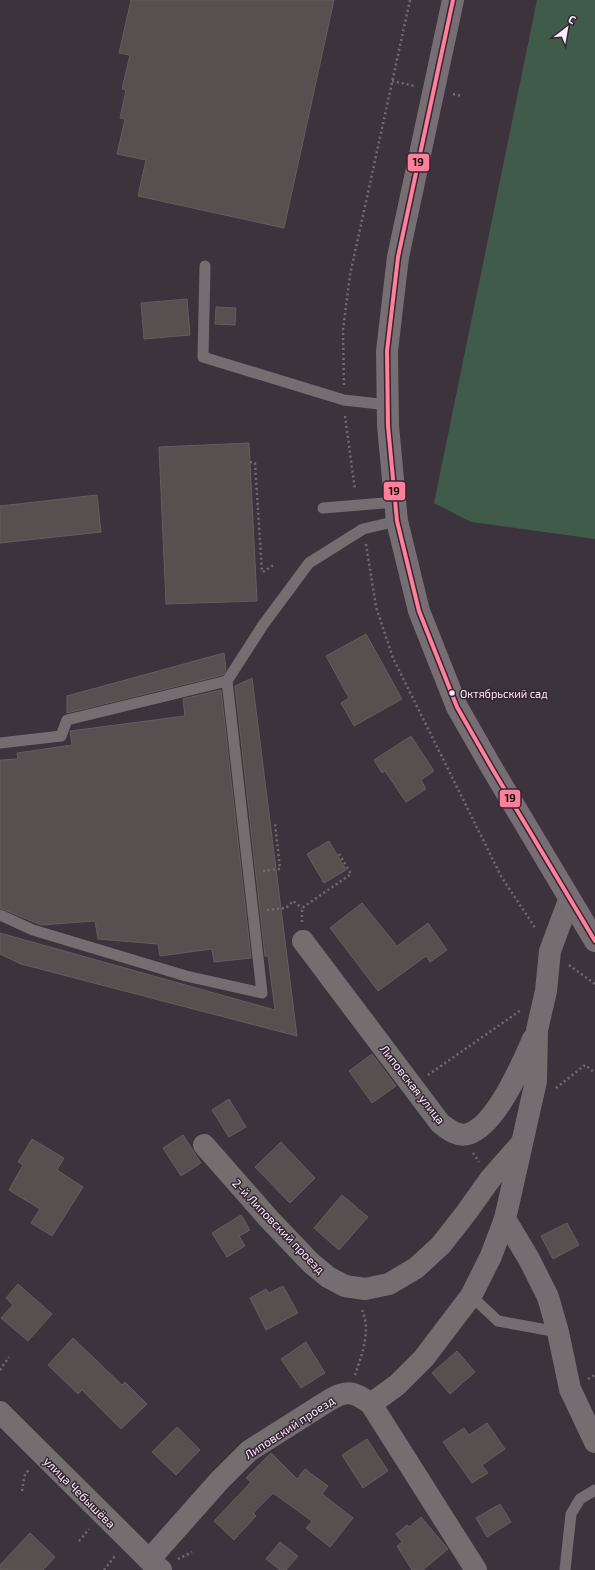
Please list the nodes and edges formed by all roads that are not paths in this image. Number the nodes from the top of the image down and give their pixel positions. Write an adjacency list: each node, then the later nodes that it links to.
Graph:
1 (453, 0): 3 (main road)
2 (205, 266): 3 (lane)
3 (388, 405): 5 (main road)
4 (322, 508): 5 (lane)
5 (396, 512): 6 (lane); 8 (main road)
6 (227, 681): 7 (lane); 9 (lane)
7 (0, 743)
8 (569, 900): 10 (main road); 12 (street)
9 (0, 915)
10 (593, 935)
11 (303, 940): 12 (street, Липовская улица)
12 (537, 1030): 13 (street)
13 (520, 1144): 14 (street, 2-й Липовский проезд); 15 (street)
14 (204, 1145)
15 (505, 1219): 16 (street); 17 (street)
16 (471, 1296): 17 (lane); 18 (street)
17 (558, 1332): 20 (street)
18 (371, 1404): 22 (street, Липовский проезд); 23 (street, Липовский проезд)
19 (3, 1421): 22 (street, улица Чебышёва)
20 (595, 1442)
21 (595, 1490): 24 (lane)
22 (155, 1565)
23 (476, 1570)
24 (565, 1570)

